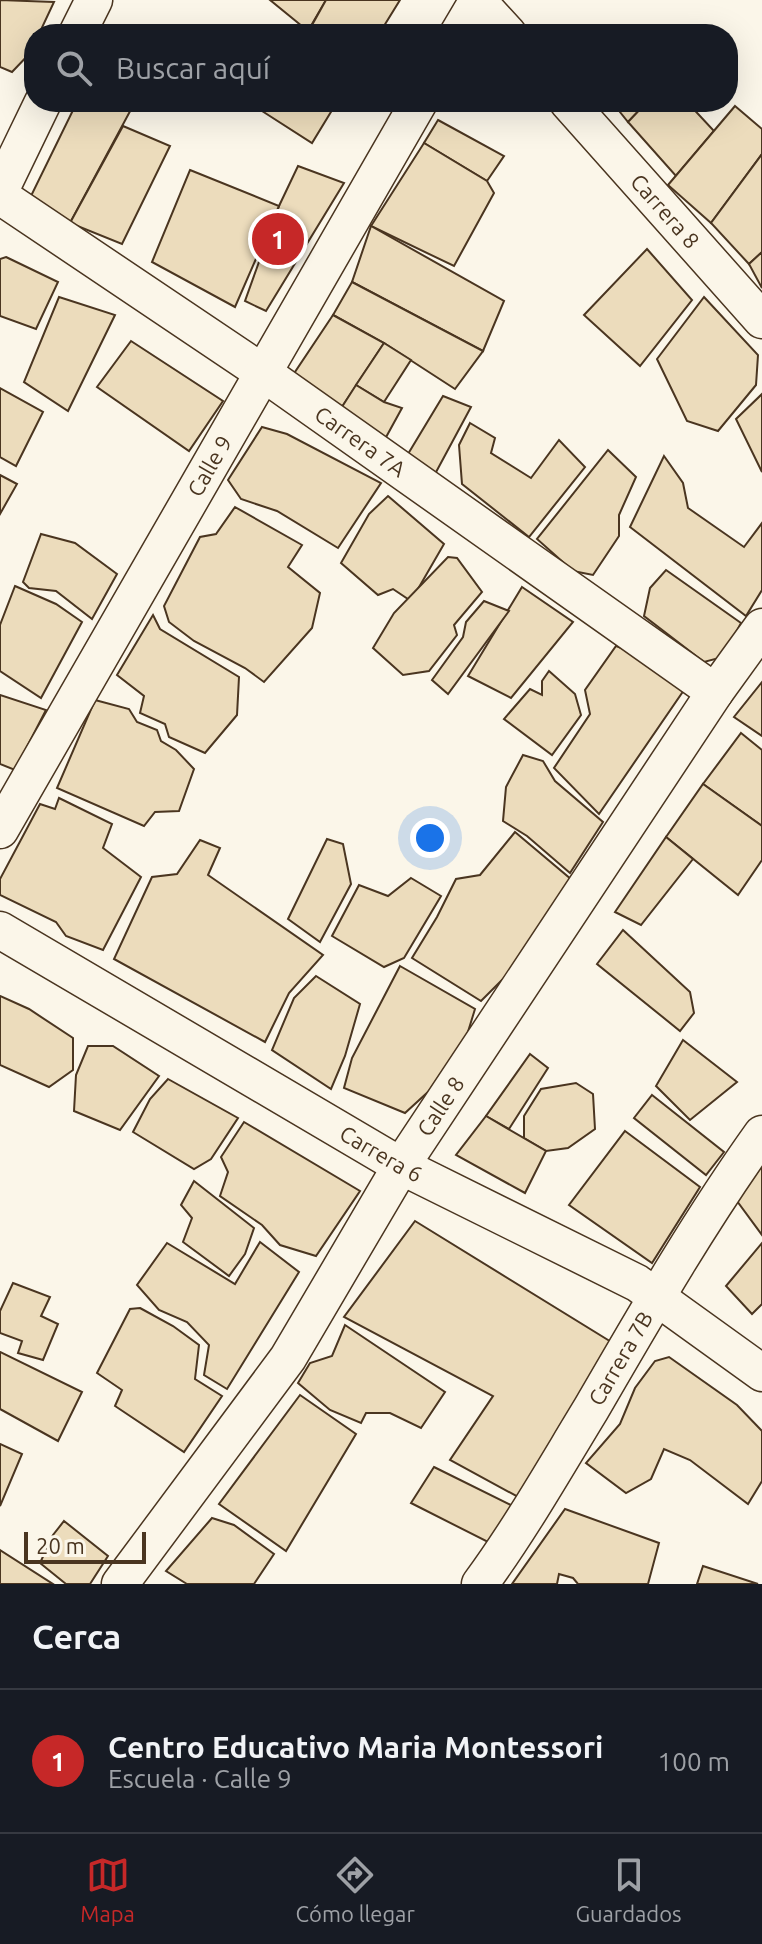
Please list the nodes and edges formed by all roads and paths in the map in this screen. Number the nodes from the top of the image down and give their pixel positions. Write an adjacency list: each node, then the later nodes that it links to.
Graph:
1 (94, 0): 3 (street)
2 (478, 0): 4 (street); 5 (street)
3 (82, 24)
4 (464, 24)
5 (499, 24)
6 (38, 112): 9 (street)
7 (413, 112): 11 (street, Calle 9)
8 (577, 112): 10 (street, Carrera 8)
9 (0, 194): 11 (street, Carrera 7A)
10 (762, 320)
11 (262, 372): 13 (street, Carrera 7A); 14 (street, Calle 9)
12 (762, 627): 13 (street, Calle 8)
13 (715, 692): 17 (street, Calle 8)
14 (0, 830)
15 (0, 930): 17 (street, Carrera 6)
16 (762, 1134): 18 (street, Carrera 7B)
17 (401, 1166): 18 (street, Carrera 6); 20 (street, Calle 8)
18 (655, 1299): 19 (street, Carrera 6); 21 (street, Carrera 7B)
19 (762, 1373)
20 (120, 1584)
21 (480, 1584)

